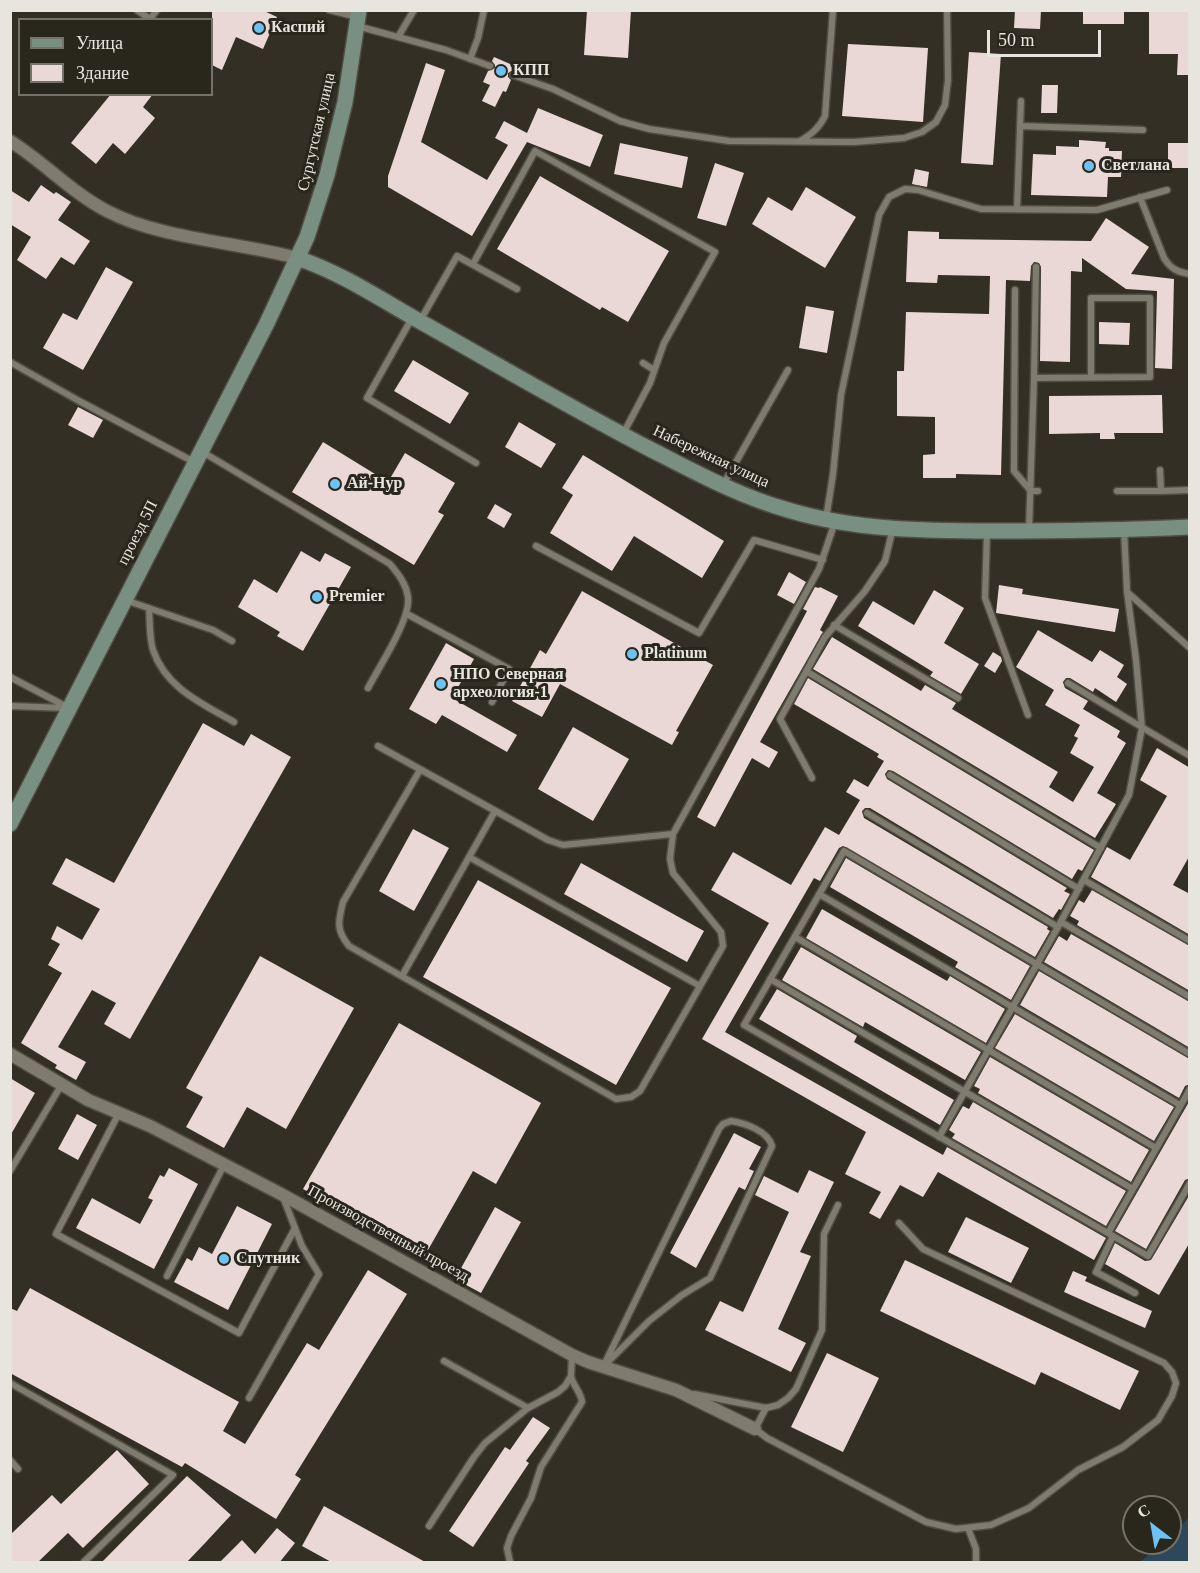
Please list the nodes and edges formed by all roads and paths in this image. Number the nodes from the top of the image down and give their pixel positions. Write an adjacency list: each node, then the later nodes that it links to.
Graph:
1 (329, 10): 6 (lane)
2 (414, 10): 7 (lane)
3 (484, 10): 8 (lane)
4 (833, 10): 15 (lane)
5 (946, 10): 15 (lane)
6 (358, 18): 7 (lane); 19 (street, Сургутская улица)
7 (398, 37): 8 (lane)
8 (470, 59): 9 (lane)
9 (490, 66)
10 (513, 75): 15 (lane)
11 (1021, 101): 12 (lane)
12 (1020, 126): 13 (lane); 18 (lane)
13 (1143, 130)
14 (10, 141): 19 (street)
15 (799, 142)
16 (1167, 190): 17 (lane)
17 (1140, 197): 18 (lane); 22 (lane)
18 (1017, 209): 41 (lane)
19 (297, 258): 25 (street, Набережная улица); 33 (street, проезд 5П)
20 (473, 264): 23 (lane); 25 (lane); 28 (lane)
21 (1036, 267): 30 (lane)
22 (1190, 274)
23 (517, 289)
24 (1015, 290): 38 (lane)
25 (416, 319): 32 (street, Набережная улица); 34 (lane)
26 (10, 362): 33 (lane)
27 (643, 363): 28 (lane)
28 (654, 370): 32 (lane)
29 (788, 370): 36 (lane)
30 (1034, 378): 31 (lane); 38 (lane)
31 (1091, 378): 31 (lane)
32 (622, 434): 36 (street, Набережная улица)
33 (198, 457): 50 (street, проезд 5П); 52 (lane)
34 (476, 463)
35 (1160, 470): 39 (lane)
36 (723, 486): 41 (street, Набережная улица)
37 (1190, 490): 39 (lane)
38 (1034, 491): 46 (lane)
39 (1161, 491): 40 (lane)
40 (1117, 492)
41 (830, 520): 43 (street, Набережная улица); 48 (lane)
42 (1190, 527): 44 (street, Набережная улица)
43 (893, 528): 45 (street, Набережная улица); 53 (lane)
44 (1124, 529): 46 (street, Набережная улица); 49 (lane)
45 (987, 531): 46 (street, Набережная улица); 64 (lane)
46 (1029, 531)
47 (536, 546): 48 (lane)
48 (823, 560): 75 (lane)
49 (1127, 591): 55 (lane); 66 (lane)
50 (125, 600): 51 (lane); 63 (street, проезд 5П)
51 (149, 608): 54 (lane); 65 (lane)
52 (407, 614): 59 (lane); 61 (lane)
53 (834, 625): 56 (lane); 60 (lane)
54 (232, 641)
55 (1190, 648)
56 (806, 671): 71 (lane); 76 (lane)
57 (10, 677): 63 (lane)
58 (1068, 683): 66 (lane)
59 (368, 688)
60 (957, 698)
61 (492, 702)
62 (10, 706): 63 (lane)
63 (69, 708): 74 (street, проезд 5П)
64 (1029, 715)
65 (234, 722)
66 (1142, 728): 68 (lane); 76 (lane)
67 (378, 746): 69 (lane)
68 (1190, 756)
69 (420, 770): 72 (lane); 85 (lane)
70 (890, 775): 79 (lane)
71 (812, 778)
72 (495, 811): 75 (lane); 77 (lane)
73 (867, 813): 81 (lane)
74 (11, 821)
75 (673, 834): 87 (lane)
76 (1101, 848): 78 (lane)
77 (469, 856): 85 (lane); 87 (lane)
78 (1084, 880): 79 (lane); 83 (lane)
79 (1079, 889): 81 (lane)
80 (819, 894): 82 (lane); 84 (lane); 89 (lane)
81 (1060, 924): 84 (lane); 88 (lane)
82 (795, 937): 86 (lane); 90 (lane)
83 (1190, 941)
84 (1037, 965): 89 (lane); 92 (lane)
85 (402, 976): 87 (lane)
86 (770, 979): 95 (lane); 98 (lane)
87 (700, 986)
88 (1190, 997)
89 (1013, 1007): 90 (lane); 96 (lane)
90 (989, 1049): 95 (lane); 99 (lane)
91 (10, 1054): 93 (street, Производственный проезд)
92 (1190, 1054)
93 (62, 1084): 97 (street, Производственный проезд); 101 (lane)
94 (1190, 1089): 96 (lane)
95 (964, 1093): 98 (lane); 103 (lane)
96 (1180, 1105): 99 (lane)
97 (119, 1113): 100 (street, Производственный проезд); 107 (lane)
98 (939, 1137): 108 (lane)
99 (1156, 1148): 103 (lane)
100 (225, 1165): 104 (street, Производственный проезд); 109 (lane)
101 (10, 1171)
102 (1190, 1183): 108 (lane)
103 (1133, 1189): 108 (lane)
104 (281, 1194): 107 (lane); 111 (street, Производственный проезд)
105 (838, 1206): 119 (lane)
106 (899, 1223): 124 (lane)
107 (295, 1228): 117 (lane)
108 (1110, 1234): 110 (lane)
109 (167, 1276)
110 (1135, 1293)
111 (572, 1355): 113 (street, Производственный проезд); 114 (lane)
112 (444, 1361): 118 (lane)
113 (603, 1367): 113 (lane); 116 (street, Производственный проезд)
114 (571, 1376): 118 (lane); 126 (lane)
115 (10, 1383): 125 (lane)
116 (676, 1390): 119 (lane); 120 (street, Производственный проезд)
117 (249, 1398)
118 (528, 1408): 123 (lane)
119 (766, 1408): 120 (lane)
120 (755, 1429): 124 (lane)
121 (10, 1460): 122 (lane)
122 (18, 1469)
123 (429, 1526)
124 (968, 1528): 127 (lane)
125 (84, 1563)
126 (510, 1563)
127 (976, 1563)

